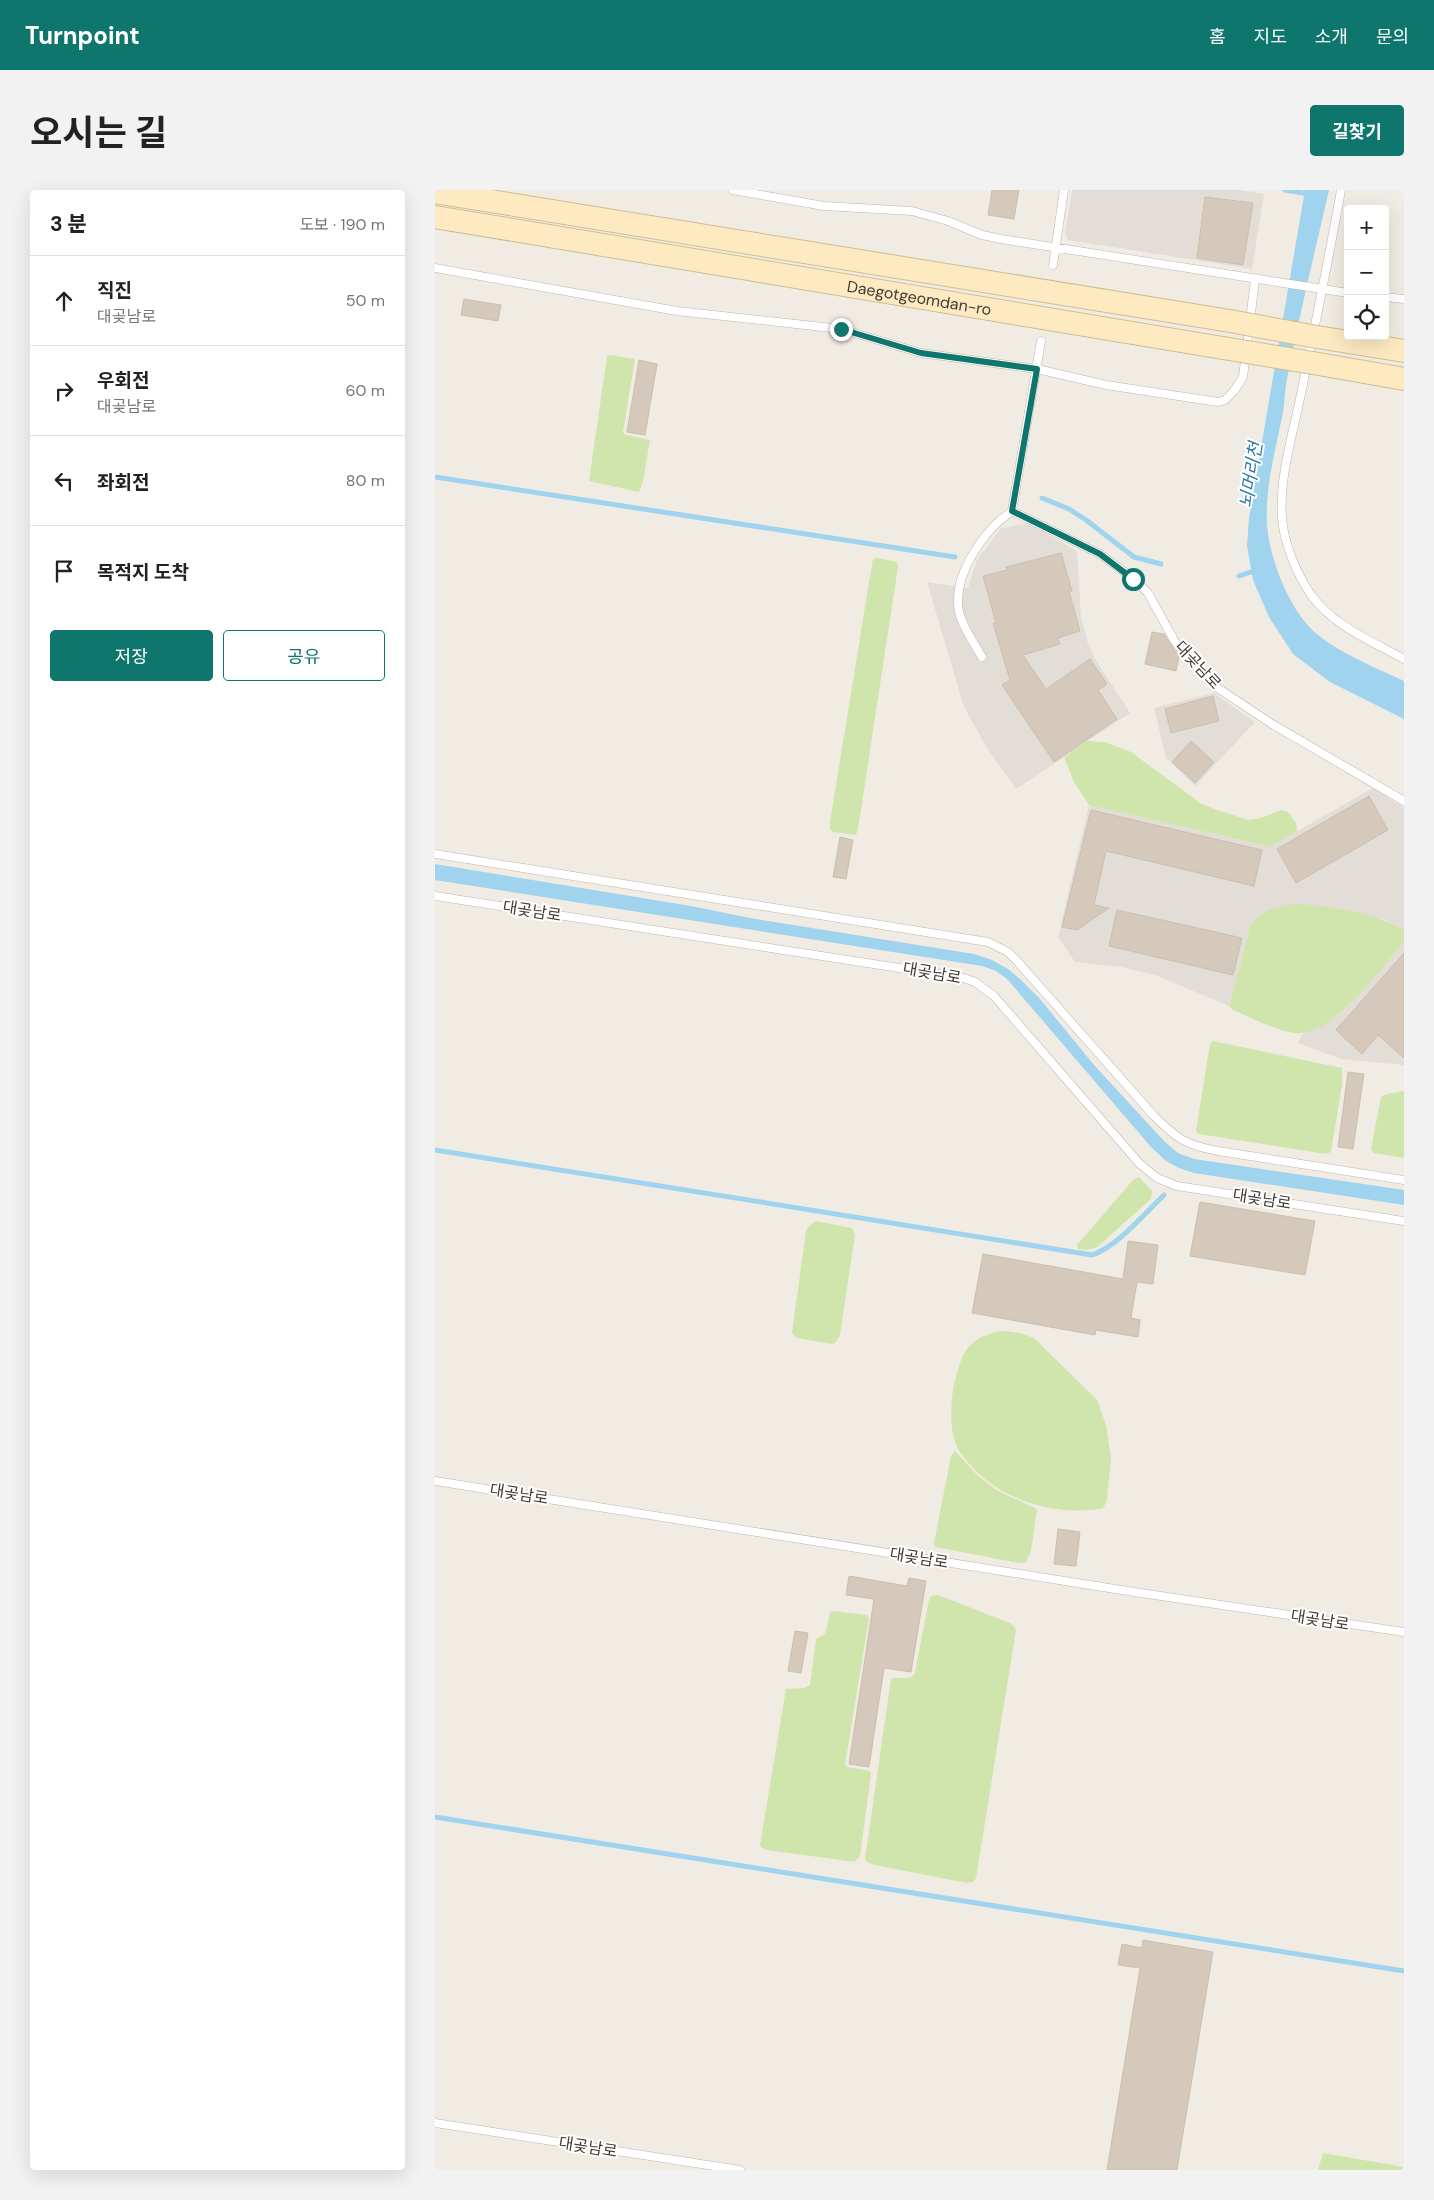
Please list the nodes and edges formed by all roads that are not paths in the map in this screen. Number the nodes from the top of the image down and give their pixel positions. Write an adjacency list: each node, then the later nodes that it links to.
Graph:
1 (733, 190): 6 (lane)
2 (1064, 190): 6 (lane)
3 (1341, 190): 10 (lane)
4 (435, 192): 15 (main road, Daegotgeomdan-ro, bridge)
5 (435, 217): 17 (main road, Daegotgeomdan-ro, bridge)
6 (1056, 248): 7 (lane); 9 (lane)
7 (1053, 264)
8 (435, 268): 16 (lane)
9 (1255, 280): 10 (lane); 16 (lane)
10 (1319, 290): 11 (lane); 20 (lane)
11 (1344, 293)
12 (1389, 297): 13 (lane)
13 (1404, 299)
14 (1041, 341): 16 (lane)
15 (1404, 351)
16 (1037, 369): 18 (lane)
17 (1404, 379)
18 (1012, 511): 19 (lane); 21 (lane, 대곶남로)
19 (982, 657)
20 (1404, 659)
21 (1404, 801)
22 (435, 854): 24 (lane)
23 (435, 896): 25 (lane, 대곶남로)
24 (1404, 1180)
25 (1404, 1221)
26 (435, 1481): 27 (lane, 대곶남로)
27 (1404, 1632)
28 (435, 2123): 29 (lane, 대곶남로)
29 (740, 2170)

